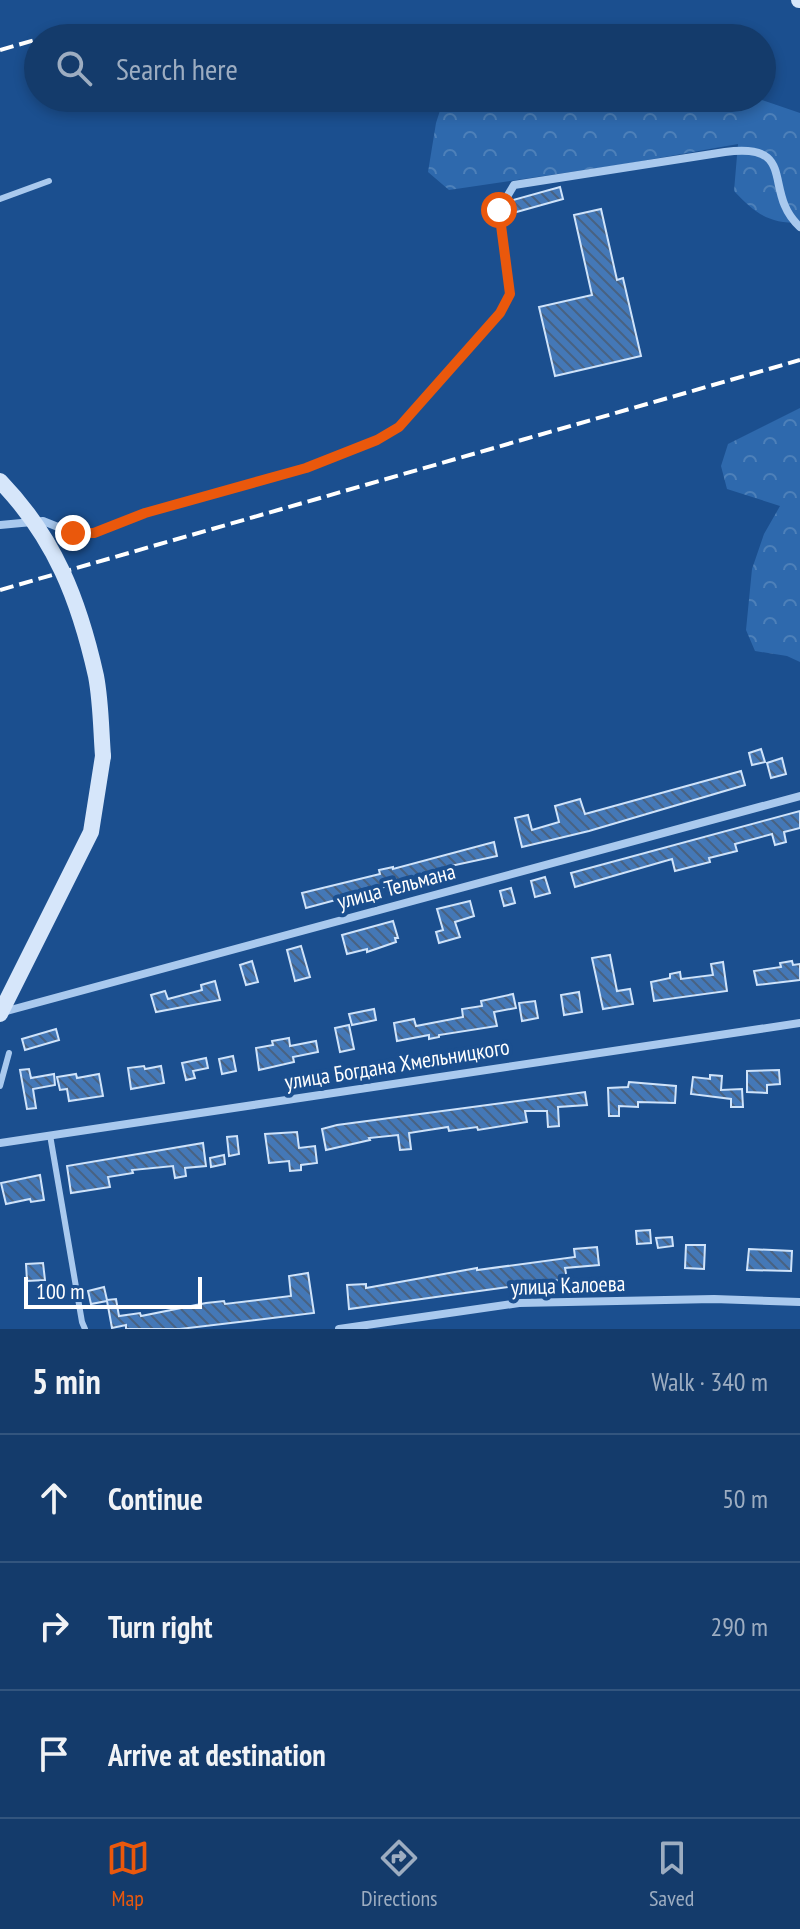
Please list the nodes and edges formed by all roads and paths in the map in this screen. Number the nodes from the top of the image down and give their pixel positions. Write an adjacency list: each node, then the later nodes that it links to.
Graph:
1 (49, 181): 2 (lane)
2 (0, 199)
3 (800, 227): 5 (street)
4 (0, 481): 7 (street, bridge)
5 (0, 525)
6 (800, 796): 7 (street, улица Тельмана)
7 (1, 1013)
8 (800, 1023): 11 (street, улица Богдана Хмельницкого)
9 (9, 1053): 10 (lane)
10 (0, 1086)
11 (50, 1135): 12 (street, улица Богдана Хмельницкого); 14 (lane)
12 (0, 1142)
13 (800, 1302): 15 (street, улица Калоева)
14 (85, 1329)
15 (339, 1329)

